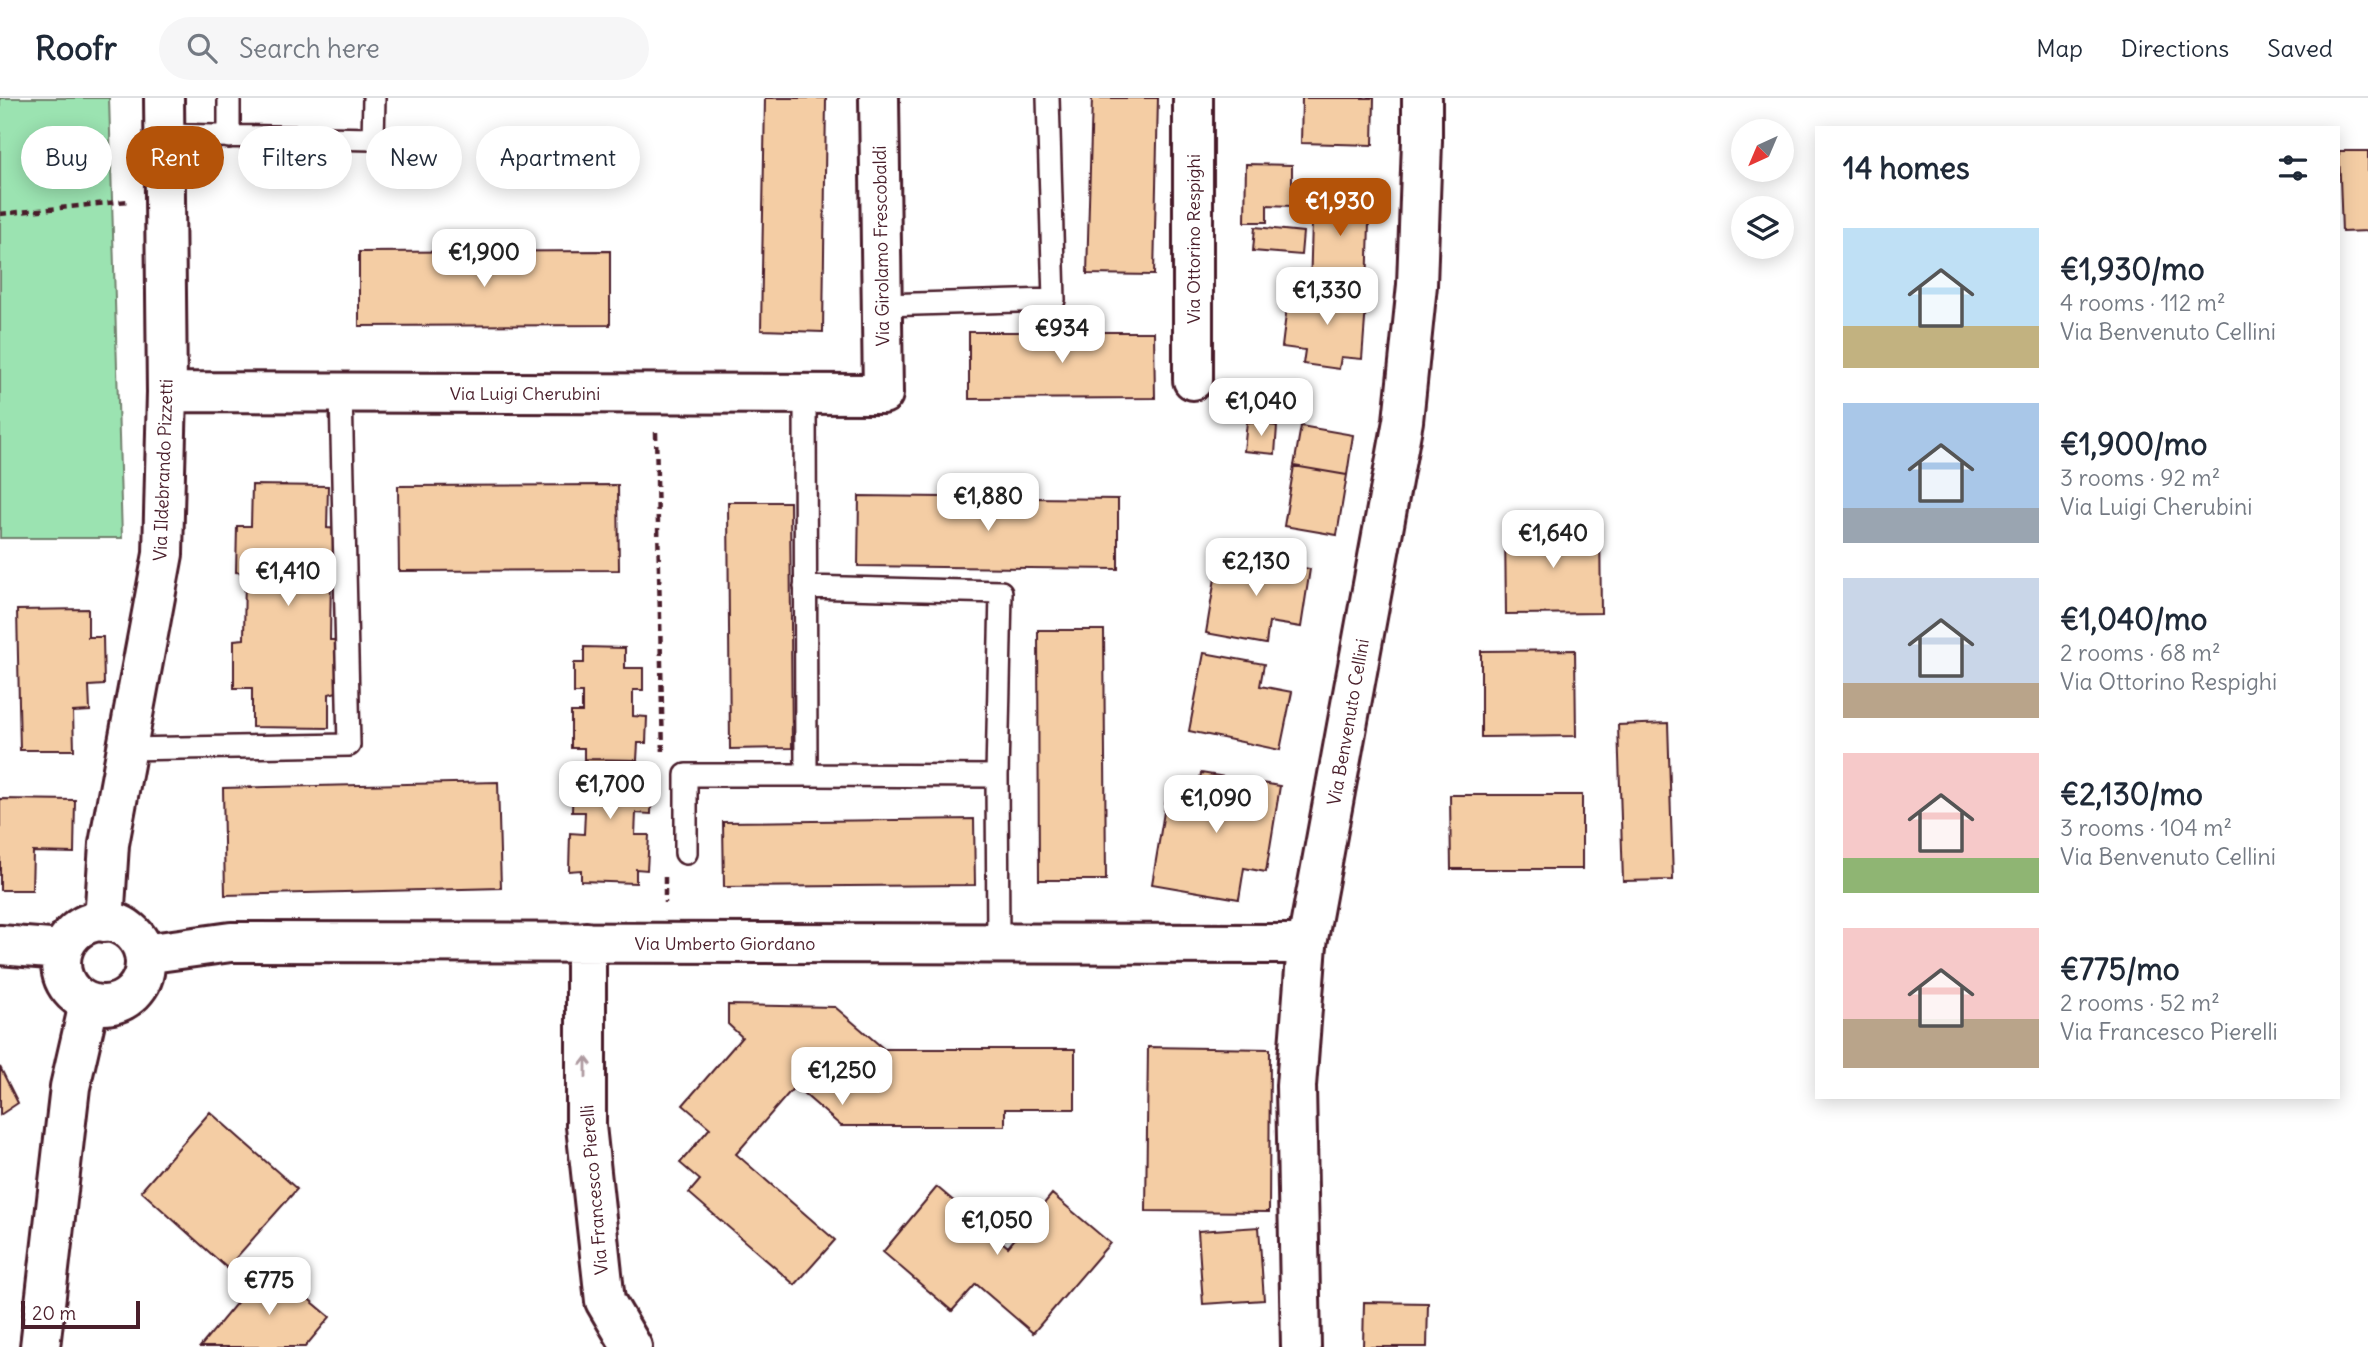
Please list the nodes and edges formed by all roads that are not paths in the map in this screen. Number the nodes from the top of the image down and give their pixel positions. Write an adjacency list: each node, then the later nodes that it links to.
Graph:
1 (164, 98): 8 (street, Via Ildebrando Pizzetti)
2 (229, 98): 10 (lane)
3 (374, 98): 10 (lane)
4 (879, 98): 12 (street, Via Girolamo Frescobaldi)
5 (1048, 98): 12 (lane)
6 (1193, 98): 13 (street, Via Ottorino Respighi)
7 (1422, 98): 26 (street, Via Benvenuto Cellini)
8 (165, 126)
9 (224, 137): 10 (lane)
10 (229, 137)
11 (166, 189): 14 (street, Via Ildebrando Pizzetti)
12 (882, 305): 17 (street, Via Girolamo Frescobaldi)
13 (1193, 380)
14 (167, 392): 15 (street, Via Luigi Cherubini); 19 (street, Via Ildebrando Pizzetti)
15 (341, 392): 16 (street, Via Luigi Cherubini); 19 (lane)
16 (805, 393): 17 (street, Via Luigi Cherubini); 18 (lane)
17 (883, 394)
18 (805, 587): 20 (lane); 21 (lane)
19 (126, 749): 23 (street, Via Ildebrando Pizzetti)
20 (806, 775): 21 (lane); 22 (lane)
21 (998, 776): 25 (lane)
22 (686, 853)
23 (104, 922): 28 (street); 29 (street)
24 (586, 942): 25 (street, Via Umberto Giordano); 29 (street, Via Umberto Giordano); 32 (street, Via Francesco Pierelli, one-way to 24)
25 (998, 943): 26 (street, Via Umberto Giordano)
26 (1307, 944): 33 (street, Via Benvenuto Cellini)
27 (0, 945): 28 (street)
28 (62, 950): 30 (street)
29 (145, 954): 30 (street)
30 (89, 1004): 31 (street)
31 (40, 1347)
32 (632, 1347)
33 (1301, 1347)

